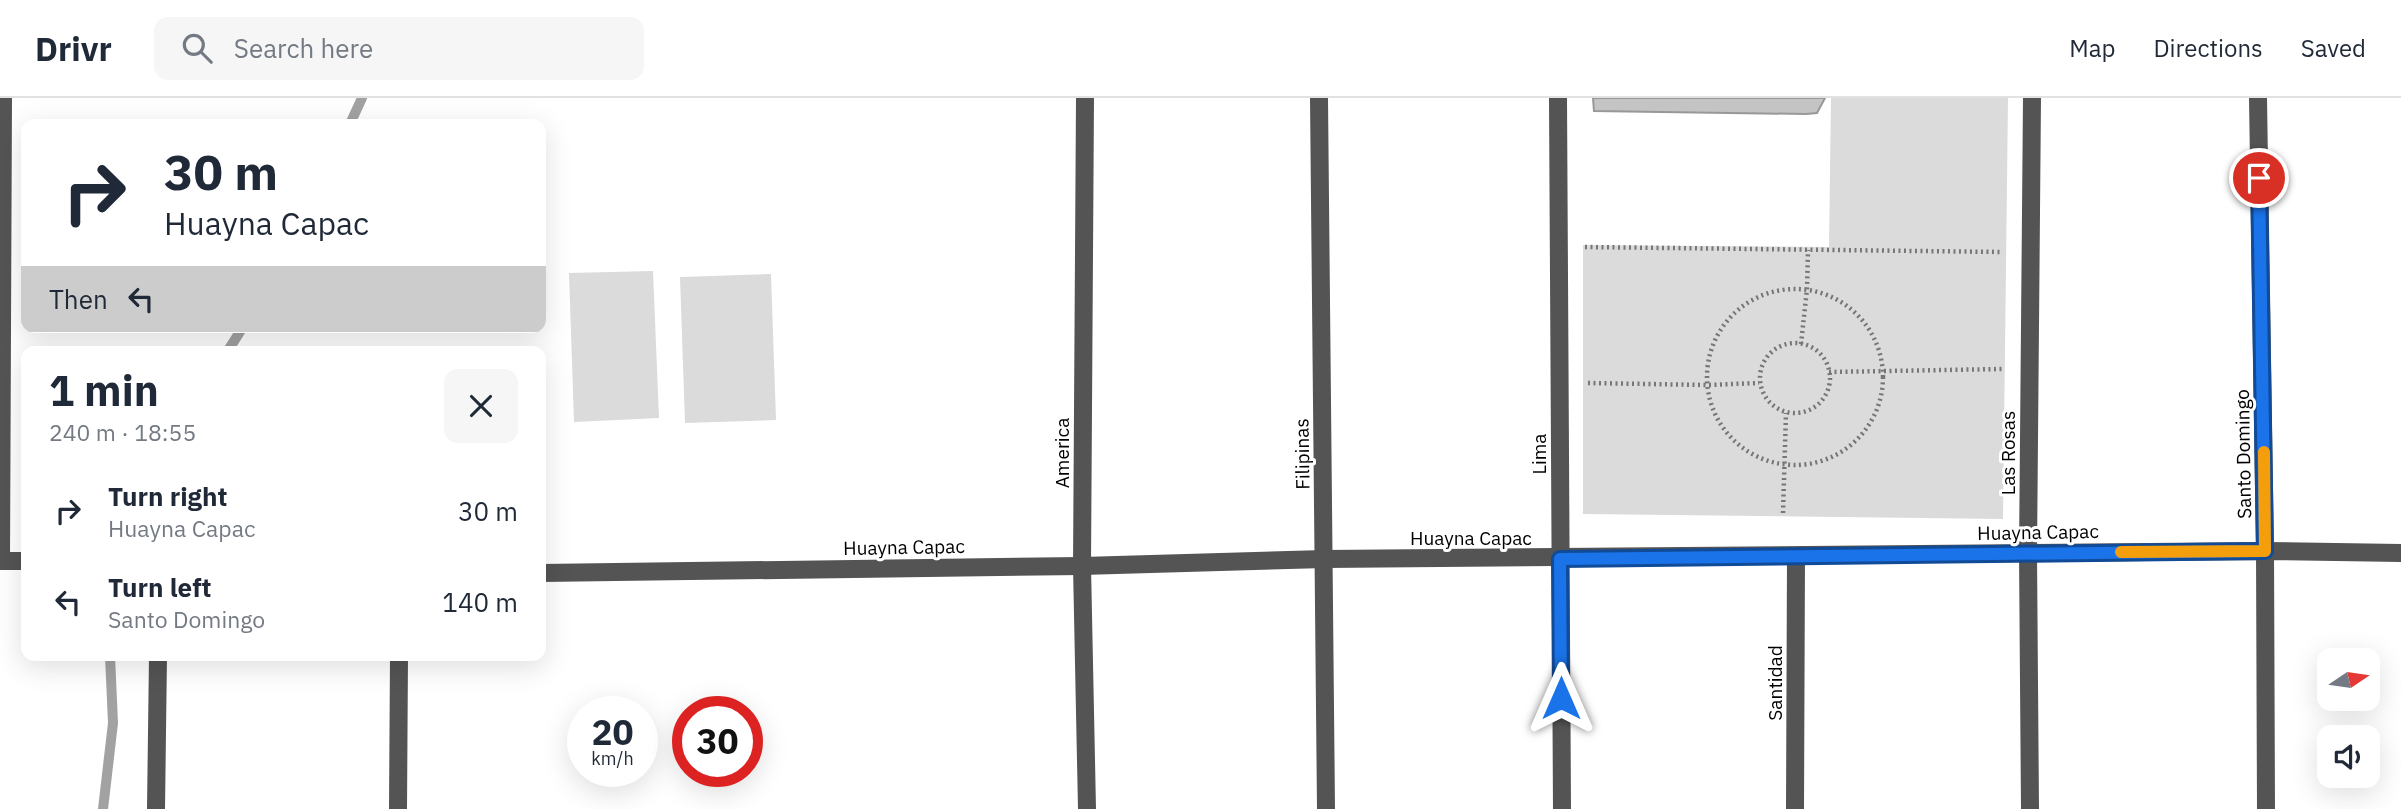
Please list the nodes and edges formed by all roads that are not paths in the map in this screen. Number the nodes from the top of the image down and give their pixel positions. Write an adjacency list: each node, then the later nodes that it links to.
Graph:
1 (3, 98): 7 (street)
2 (1085, 98): 16 (street, America)
3 (1319, 98): 12 (street, Filipinas)
4 (1558, 98): 13 (street, Lima)
5 (2032, 98): 9 (street, Las Rosas)
6 (2258, 98): 8 (street, Santo Domingo)
7 (1, 295): 14 (street)
8 (2265, 551): 9 (street, Huayna Capac); 10 (street, Huayna Capac); 27 (street, Santo Domingo)
9 (2028, 552): 11 (street, Huayna Capac); 26 (street, Las Rosas)
10 (2401, 552)
11 (1796, 556): 13 (street, Huayna Capac); 25 (street, Santidad)
12 (1325, 559): 13 (street, Huayna Capac); 16 (street, Huayna Capac); 23 (street, Filipinas)
13 (1560, 559): 24 (street, Lima)
14 (1, 561): 15 (street)
15 (21, 561)
16 (1082, 566): 17 (street, Huayna Capac); 22 (street, America)
17 (546, 573)
18 (158, 661): 20 (street)
19 (399, 661): 21 (street)
20 (156, 809)
21 (398, 809)
22 (1087, 809)
23 (1326, 809)
24 (1562, 809)
25 (1795, 809)
26 (2030, 809)
27 (2266, 809)

